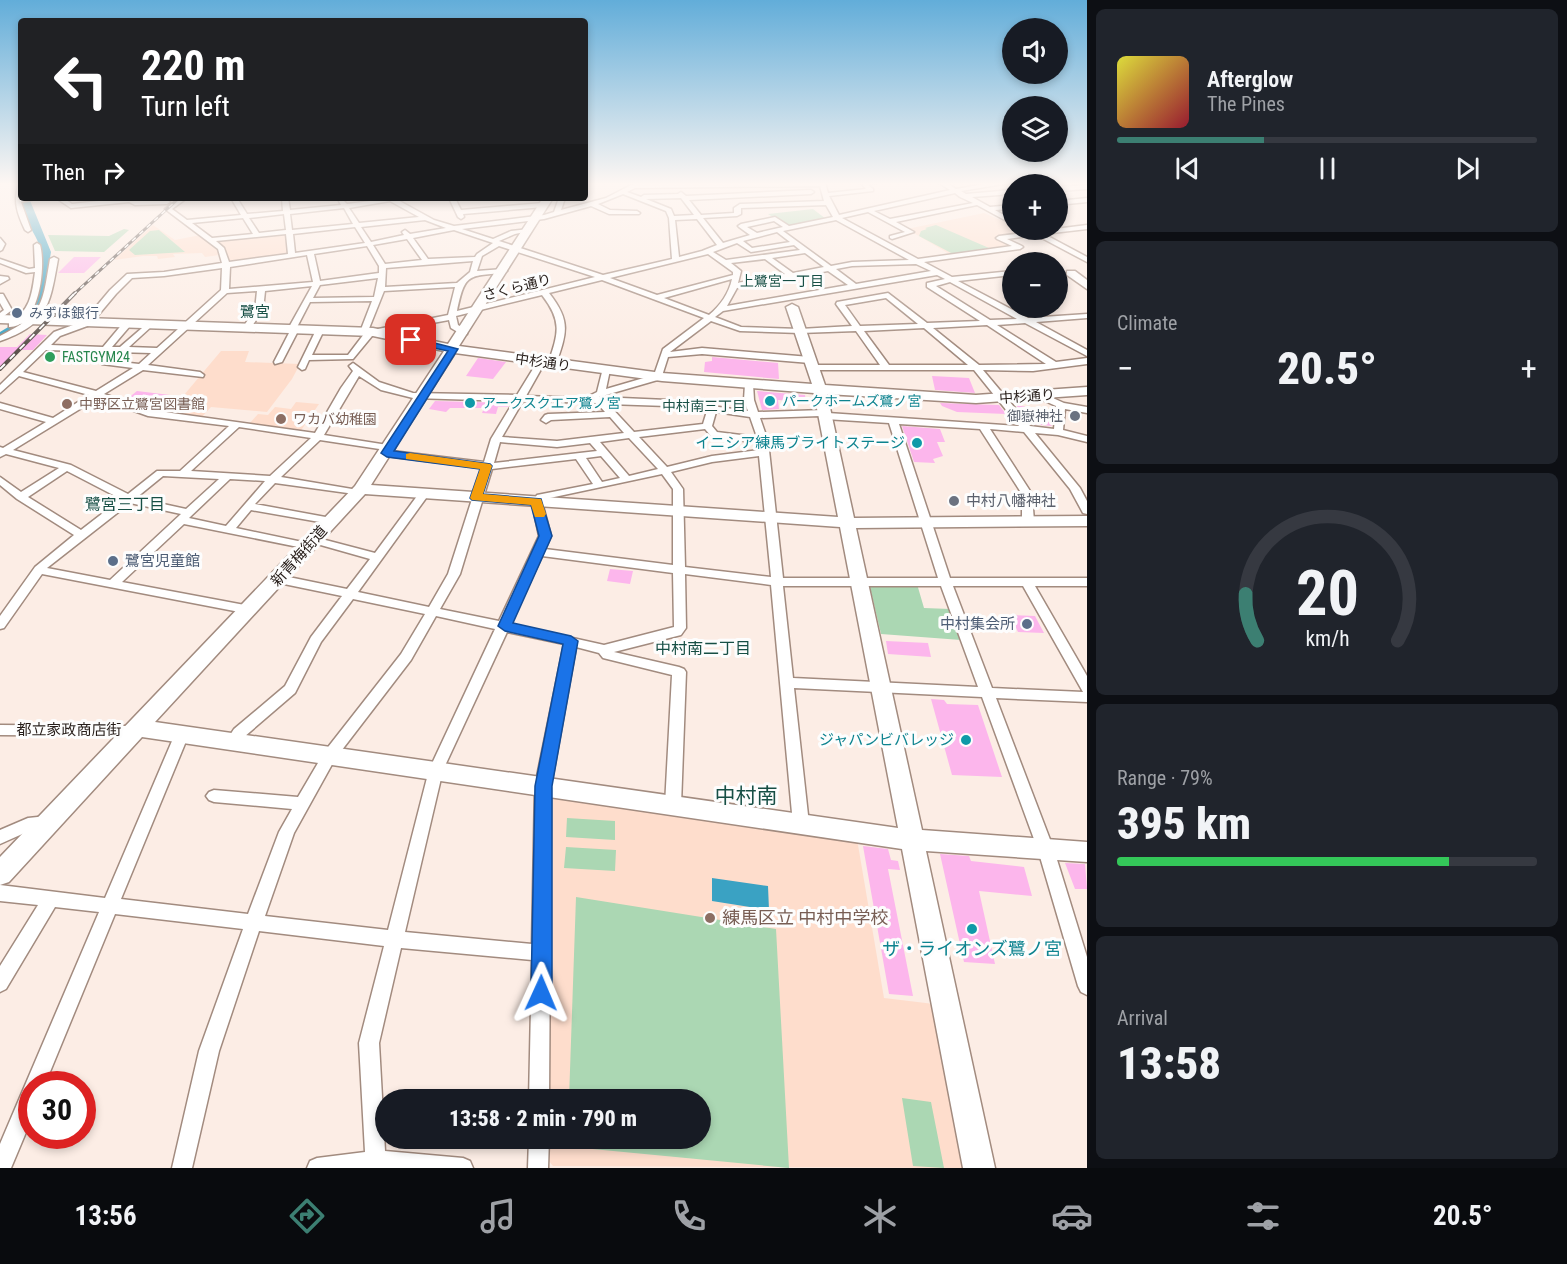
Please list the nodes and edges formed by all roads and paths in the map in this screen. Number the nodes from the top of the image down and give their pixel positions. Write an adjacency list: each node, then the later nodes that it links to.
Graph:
1 (208, 238): 15 (street)
2 (234, 238): 15 (street)
3 (291, 238): 29 (street)
4 (366, 238): 21 (street)
5 (408, 238): 21 (street); 37 (street)
6 (483, 238): 19 (street)
7 (504, 238): 19 (street)
8 (524, 238): 25 (main road, 新青梅街道)
9 (673, 238): 35 (street)
10 (714, 238): 23 (street)
11 (752, 238): 18 (street, さくら通り)
12 (788, 238): 20 (street)
13 (874, 238): 38 (street)
14 (0, 240): 24 (street)
15 (211, 240): 40 (street)
16 (1003, 240): 38 (street)
17 (1049, 240): 34 (street)
18 (739, 241): 20 (street); 23 (street, さくら通り)
19 (496, 242): 25 (street); 33 (street)
20 (795, 243): 27 (street)
21 (369, 244): 28 (street); 41 (street)
22 (36, 245): 42 (street)
23 (720, 245): 26 (street, さくら通り)
24 (0, 249)
25 (515, 250): 44 (main road, 新青梅街道); 52 (street)
26 (708, 251): 35 (street, さくら通り); 39 (street)
27 (804, 251): 31 (street); 43 (street)
28 (310, 252): 29 (street); 56 (street)
29 (292, 254): 40 (street)
30 (0, 255): 36 (street)
31 (767, 256): 39 (street); 51 (street)
32 (54, 259): 81 (street)
33 (478, 259): 37 (street); 46 (street)
34 (1086, 259)
35 (675, 260): 52 (street, さくら通り)
36 (0, 261): 42 (street)
37 (426, 261): 41 (street)
38 (918, 261): 43 (street); 45 (street)
39 (726, 262): 50 (street)
40 (226, 265): 65 (street); 84 (street)
41 (383, 266): 49 (street)
42 (39, 269): 81 (street)
43 (830, 269): 51 (street); 61 (street)
44 (502, 271): 46 (street); 74 (main road, 新青梅街道)
45 (940, 272): 54 (street); 61 (street)
46 (472, 273): 57 (street)
47 (1071, 273): 60 (main road)
48 (1002, 274): 54 (street)
49 (383, 275): 55 (street); 62 (street)
50 (736, 276): 59 (street); 69 (street)
51 (792, 276): 53 (street)
52 (603, 278): 66 (street, さくら通り); 69 (street)
53 (774, 279): 58 (street); 59 (street)
54 (954, 279): 82 (street); 85 (street)
55 (345, 280): 56 (street); 70 (street)
56 (317, 283): 63 (street); 72 (street)
57 (459, 285): 62 (street); 76 (street)
58 (783, 285)
59 (734, 286): 75 (street)
60 (1087, 286)
61 (855, 287): 68 (street)
62 (381, 289): 71 (street)
63 (261, 290): 65 (street); 90 (street)
64 (792, 290): 68 (street)
65 (225, 291): 88 (street)
66 (544, 292): 74 (street, さくら通り); 109 (street)
67 (1, 294): 78 (street)
68 (801, 296): 75 (street)
69 (656, 298): 79 (street)
70 (341, 299): 71 (street); 72 (street)
71 (377, 299): 94 (street)
72 (309, 300): 91 (street)
73 (792, 307): 96 (main road)
74 (479, 308): 76 (street, さくら通り); 95 (main road, 新青梅街道)
75 (722, 309): 79 (street)
76 (452, 316): 94 (street, さくら通り); 95 (street)
77 (1082, 316): 83 (street)
78 (1, 317): 81 (main road, 中杉通り)
79 (706, 318): 96 (street); 104 (street)
80 (1049, 318): 82 (street)
81 (26, 321): 84 (main road, 中杉通り); 97 (street)
82 (1029, 321): 85 (street); 103 (street)
83 (1087, 322)
84 (87, 323): 86 (main road, 中杉通り); 98 (street)
85 (988, 323): 89 (street); 111 (street)
86 (128, 324): 87 (main road, 中杉通り); 99 (street)
87 (149, 324): 88 (main road, 中杉通り); 100 (street)
88 (188, 325): 90 (main road, 中杉通り); 102 (street)
89 (926, 326): 92 (street); 92 (street); 113 (street)
90 (248, 327): 91 (main road, 中杉通り)
91 (292, 329): 93 (main road, 中杉通り); 108 (street)
92 (858, 329): 96 (street); 112 (street)
93 (320, 330): 94 (main road, 中杉通り); 105 (street)
94 (369, 332): 101 (main road, 中杉通り); 105 (street)
95 (464, 332): 101 (main road, 新青梅街道)
96 (800, 332): 110 (main road)
97 (0, 339)
98 (44, 347): 99 (street); 117 (street)
99 (106, 348): 100 (street)
100 (124, 348): 102 (street)
101 (454, 349): 109 (main road, 中杉通り); 125 (main road, 新青梅街道)
102 (160, 351): 114 (street)
103 (1087, 353)
104 (665, 354): 110 (street); 119 (street)
105 (350, 357): 116 (street)
106 (1087, 361): 111 (street)
107 (105, 362): 114 (street)
108 (278, 362)
109 (546, 364): 115 (main road, 中杉通り); 127 (street)
110 (811, 364): 112 (street); 121 (main road)
111 (1054, 365): 113 (street)
112 (886, 367): 113 (street)
113 (976, 367): 129 (street)
114 (140, 368): 118 (street); 124 (street)
115 (606, 370): 119 (main road, 中杉通り); 128 (street)
116 (358, 371): 125 (street); 147 (street)
117 (16, 373): 122 (street); 124 (street)
118 (200, 375)
119 (658, 377): 120 (main road, 中杉通り); 128 (street)
120 (749, 384): 121 (main road, 中杉通り); 137 (street)
121 (819, 389): 129 (main road, 中杉通り); 136 (main road)
122 (0, 390)
123 (1087, 390): 126 (main road, 中杉通り)
124 (99, 394): 141 (street); 142 (street)
125 (423, 396): 127 (street); 154 (main road, 新青梅街道)
126 (1041, 396): 129 (main road, 中杉通り); 131 (street)
127 (520, 397): 130 (street); 149 (street)
128 (596, 398): 130 (street); 133 (street); 135 (street)
129 (1002, 399): 145 (street)
130 (570, 400): 138 (street)
131 (1061, 405): 134 (street); 146 (street)
132 (0, 406): 141 (street)
133 (712, 410): 137 (street); 144 (street)
134 (1087, 410)
135 (612, 414): 138 (street); 148 (street)
136 (825, 414): 137 (street); 140 (street); 181 (main road)
137 (755, 416): 152 (street)
138 (564, 417): 139 (street)
139 (546, 420)
140 (893, 420): 143 (street); 179 (street)
141 (54, 421): 153 (street)
142 (237, 424): 147 (street); 160 (street)
143 (982, 425): 145 (street); 180 (street)
144 (707, 426): 148 (street); 152 (street)
145 (1027, 429): 146 (street); 174 (street)
146 (1058, 432): 150 (street)
147 (317, 436): 154 (street); 163 (street)
148 (634, 436): 151 (street); 159 (street)
149 (496, 439): 151 (street); 157 (street)
150 (1087, 439)
151 (593, 440): 155 (street)
152 (764, 446): 159 (street); 176 (street)
153 (1, 451): 158 (street)
154 (388, 451): 157 (street); 166 (main road, 新青梅街道)
155 (604, 453): 156 (street); 164 (street)
156 (580, 457): 157 (street); 165 (street)
157 (486, 466): 170 (street)
158 (67, 467): 168 (street); 169 (street)
159 (665, 471): 164 (street); 173 (street)
160 (181, 475): 161 (street); 169 (street)
161 (227, 477): 163 (street); 175 (street)
162 (0, 480): 168 (street)
163 (272, 480): 166 (street); 172 (street)
164 (627, 480): 165 (street)
165 (600, 486): 171 (street)
166 (360, 491): 167 (main road); 177 (main road, 新青梅街道)
167 (424, 494): 170 (main road); 186 (street)
168 (21, 497): 183 (street)
169 (129, 498): 175 (street); 183 (street)
170 (476, 498): 171 (main road); 198 (street)
171 (537, 502): 173 (main road); 185 (street)
172 (249, 506): 177 (street); 182 (street)
173 (680, 512): 176 (main road); 188 (street)
174 (1087, 512)
175 (185, 516): 182 (street); 195 (street)
176 (770, 518): 181 (main road); 192 (street)
177 (331, 521): 184 (main road, 新青梅街道)
178 (1087, 521): 180 (main road)
179 (924, 522): 180 (main road); 181 (main road); 190 (street)
180 (1028, 522)
181 (847, 523): 193 (main road)
182 (228, 530): 184 (street)
183 (80, 534): 187 (street)
184 (311, 543): 186 (street); 189 (main road, 新青梅街道)
185 (540, 552): 188 (street); 200 (street)
186 (378, 557): 196 (street)
187 (39, 570): 195 (street); 199 (street)
188 (681, 571): 192 (street); 202 (street)
189 (279, 579): 196 (street); 197 (main road, 新青梅街道)
190 (945, 581): 191 (street); 193 (street); 206 (street)
191 (1026, 581): 194 (street); 204 (street)
192 (778, 582): 193 (street); 203 (street)
193 (859, 582): 205 (main road)
194 (1087, 582)
195 (113, 584): 197 (street)
196 (351, 592): 198 (street); 211 (street)
197 (250, 610): 208 (main road, 新青梅街道)
198 (433, 611): 200 (street); 212 (street)
199 (1, 623)
200 (505, 626): 201 (street); 213 (street)
201 (571, 641): 202 (street); 214 (street)
202 (604, 650): 217 (street)
203 (787, 682): 205 (street); 219 (street)
204 (1087, 688)
205 (880, 689): 206 (street); 221 (main road)
206 (986, 693): 207 (street); 222 (street)
207 (1087, 697)
208 (139, 728): 209 (street, 都立家政商店街); 210 (main road); 218 (main road, 新青梅街道)
209 (0, 730)
210 (182, 734): 211 (main road); 227 (street)
211 (233, 741): 212 (main road)
212 (330, 755): 213 (main road); 216 (street)
213 (436, 770): 214 (main road); 229 (street)
214 (543, 786): 217 (main road); 230 (street)
215 (214, 796): 216 (street)
216 (302, 804): 228 (street)
217 (673, 805): 219 (main road)
218 (48, 823): 220 (street); 224 (main road, 新青梅街道)
219 (801, 824): 221 (main road)
220 (0, 837)
221 (912, 840): 222 (main road); 243 (main road)
222 (1046, 850): 223 (main road); 232 (street)
223 (1087, 852)
224 (0, 874)
225 (0, 893): 226 (street)
226 (50, 900): 227 (street); 231 (street)
227 (110, 906): 228 (street); 233 (street)
228 (254, 923): 229 (street); 239 (street)
229 (396, 939): 230 (street); 237 (street)
230 (542, 953): 234 (street)
231 (0, 983)
232 (1087, 986)
233 (40, 1071)
234 (540, 1089)
235 (18, 1126): 238 (street)
236 (539, 1149): 242 (street)
237 (375, 1164): 240 (street); 241 (street)
238 (0, 1168)
239 (182, 1168)
240 (317, 1168)
241 (463, 1168)
242 (538, 1168)
243 (979, 1168)

